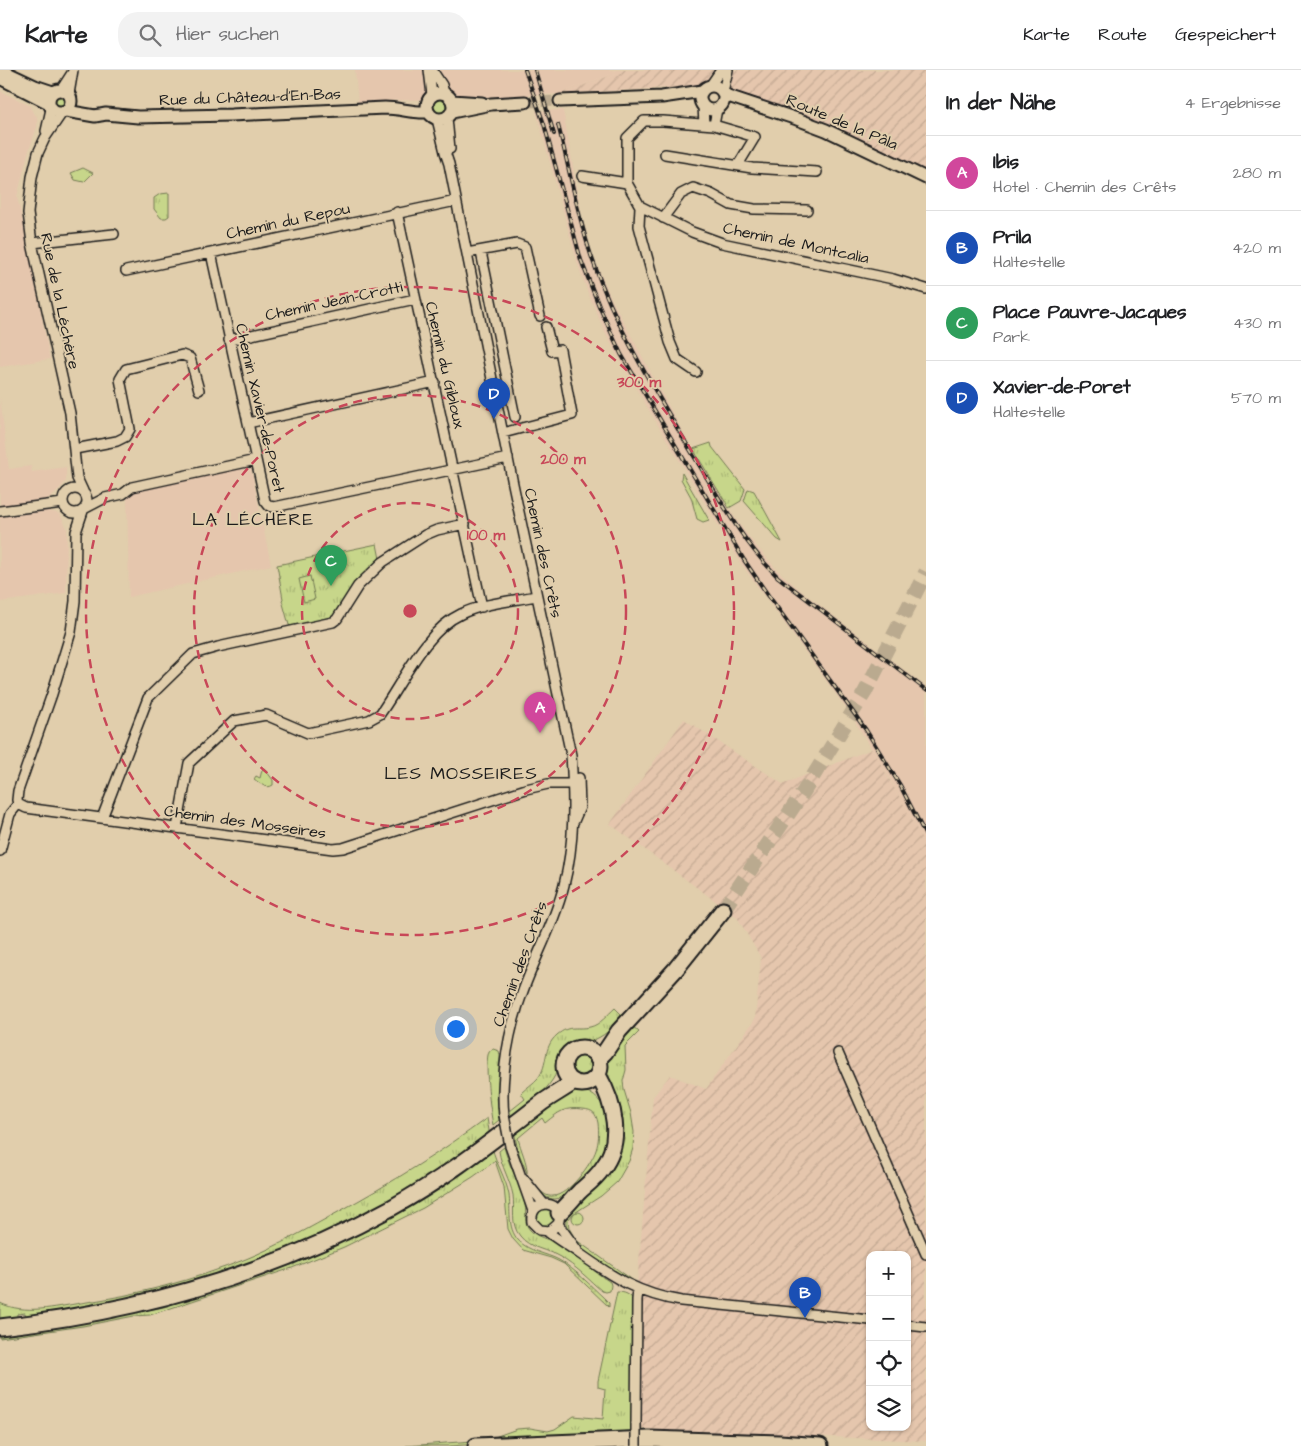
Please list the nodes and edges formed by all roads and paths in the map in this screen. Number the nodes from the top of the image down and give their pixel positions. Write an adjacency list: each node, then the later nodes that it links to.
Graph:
1 (1, 70): 12 (street, Rue du Château-d'En-Bas)
2 (73, 70): 12 (street, Rue de la Léchère)
3 (428, 70): 14 (street)
4 (432, 70): 17 (street, Chemin des Crêts)
5 (721, 70): 8 (street)
6 (728, 70): 9 (street)
7 (0, 78): 12 (street, Rue du Château-d'En-Bas)
8 (706, 89): 9 (street); 10 (street); 15 (street)
9 (723, 93): 16 (street); 18 (street, Route de la Pâla)
10 (662, 97): 11 (street); 15 (street)
11 (560, 100)
12 (60, 101): 14 (street, Rue du Château-d'En-Bas); 33 (street, Rue de la Léchère)
13 (525, 102): 17 (street)
14 (429, 103): 17 (street); 17 (street, Rue du Château-d'En-Bas)
15 (702, 105): 16 (street); 19 (street)
16 (719, 108): 18 (street, Route de la Pâla); 20 (street)
17 (446, 109): 27 (street, Chemin des Crêts)
18 (771, 110): 25 (street, Route de la Pâla)
19 (704, 124): 20 (street); 26 (street)
20 (714, 125): 22 (street)
21 (665, 154): 22 (street)
22 (738, 165): 23 (street)
23 (817, 172)
24 (582, 176): 26 (street)
25 (926, 178)
26 (626, 182): 28 (street)
27 (456, 200): 30 (street, Chemin du Repou); 36 (street, Chemin des Crêts)
28 (640, 206): 31 (street, Chemin de Montcalia); 43 (street)
29 (807, 210): 31 (street, Chemin de Montcalia)
30 (397, 212): 35 (street, Chemin du Repou); 39 (street, Chemin du Gibloux)
31 (663, 218): 38 (street, Chemin de Montcalia)
32 (114, 234): 33 (street)
33 (32, 243): 49 (street, Rue de la Léchère)
34 (480, 252): 36 (street); 40 (street); 46 (street)
35 (211, 253): 37 (street, Chemin du Repou); 42 (street, Chemin Xavier-de-Poret)
36 (467, 254): 48 (street, Chemin des Crêts)
37 (126, 271)
38 (926, 289)
39 (415, 299): 42 (street, Chemin Jean-Crotti); 44 (street, Chemin du Gibloux)
40 (540, 316)
41 (546, 327): 48 (street)
42 (229, 340): 47 (street, Chemin Xavier-de-Poret)
43 (696, 372)
44 (434, 382): 47 (street); 52 (street, Chemin du Gibloux)
45 (199, 390): 49 (street)
46 (515, 418)
47 (248, 423): 51 (street, Chemin Xavier-de-Poret)
48 (503, 433): 50 (street, Chemin des Crêts)
49 (75, 449): 53 (street, Rue de la Léchère)
50 (508, 458): 52 (street, Chemin Xavier-de-Poret); 62 (street, Chemin des Crêts)
51 (256, 460): 52 (street, Chemin Xavier-de-Poret); 56 (street)
52 (453, 469): 60 (street, Chemin du Gibloux)
53 (76, 470): 54 (street, Rue de la Léchère); 55 (street, Rue de la Léchère)
54 (84, 491): 55 (street); 56 (street); 58 (street)
55 (66, 493): 57 (street)
56 (105, 498): 58 (street)
57 (65, 506): 58 (street); 59 (street); 61 (street)
58 (84, 510): 61 (street)
59 (0, 511)
60 (465, 524): 63 (street, Chemin du Gibloux); 66 (street)
61 (76, 541): 65 (street)
62 (536, 596): 63 (street); 64 (street, Chemin des Crêts)
63 (482, 607): 67 (street)
64 (576, 784): 67 (street, Chemin des Mosseires); 73 (street, Chemin des Crêts, bridge)
65 (18, 804): 66 (street, Chemin des Mosseires); 68 (street)
66 (102, 818): 67 (street, Chemin des Mosseires)
67 (176, 828)
68 (0, 851)
69 (723, 910): 71 (highway)
70 (838, 1053): 78 (street)
71 (594, 1055): 72 (highway); 72 (highway)
72 (581, 1078): 75 (highway); 82 (highway)
73 (520, 1174): 74 (street, Chemin des Crêts); 75 (street, Chemin des Crêts)
74 (533, 1211): 75 (street); 76 (street, Chemin des Crêts)
75 (554, 1212): 76 (street); 77 (street, Chemin des Crêts)
76 (548, 1232): 77 (street, Chemin des Crêts)
77 (580, 1254): 79 (street, Chemin des Crêts)
78 (926, 1254)
79 (638, 1289): 80 (street, Chemin des Crêts); 85 (street, bridge)
80 (866, 1320)
81 (911, 1325): 83 (street)
82 (0, 1327)
83 (926, 1327)
84 (476, 1446): 86 (highway)
85 (636, 1446)
86 (820, 1446)

